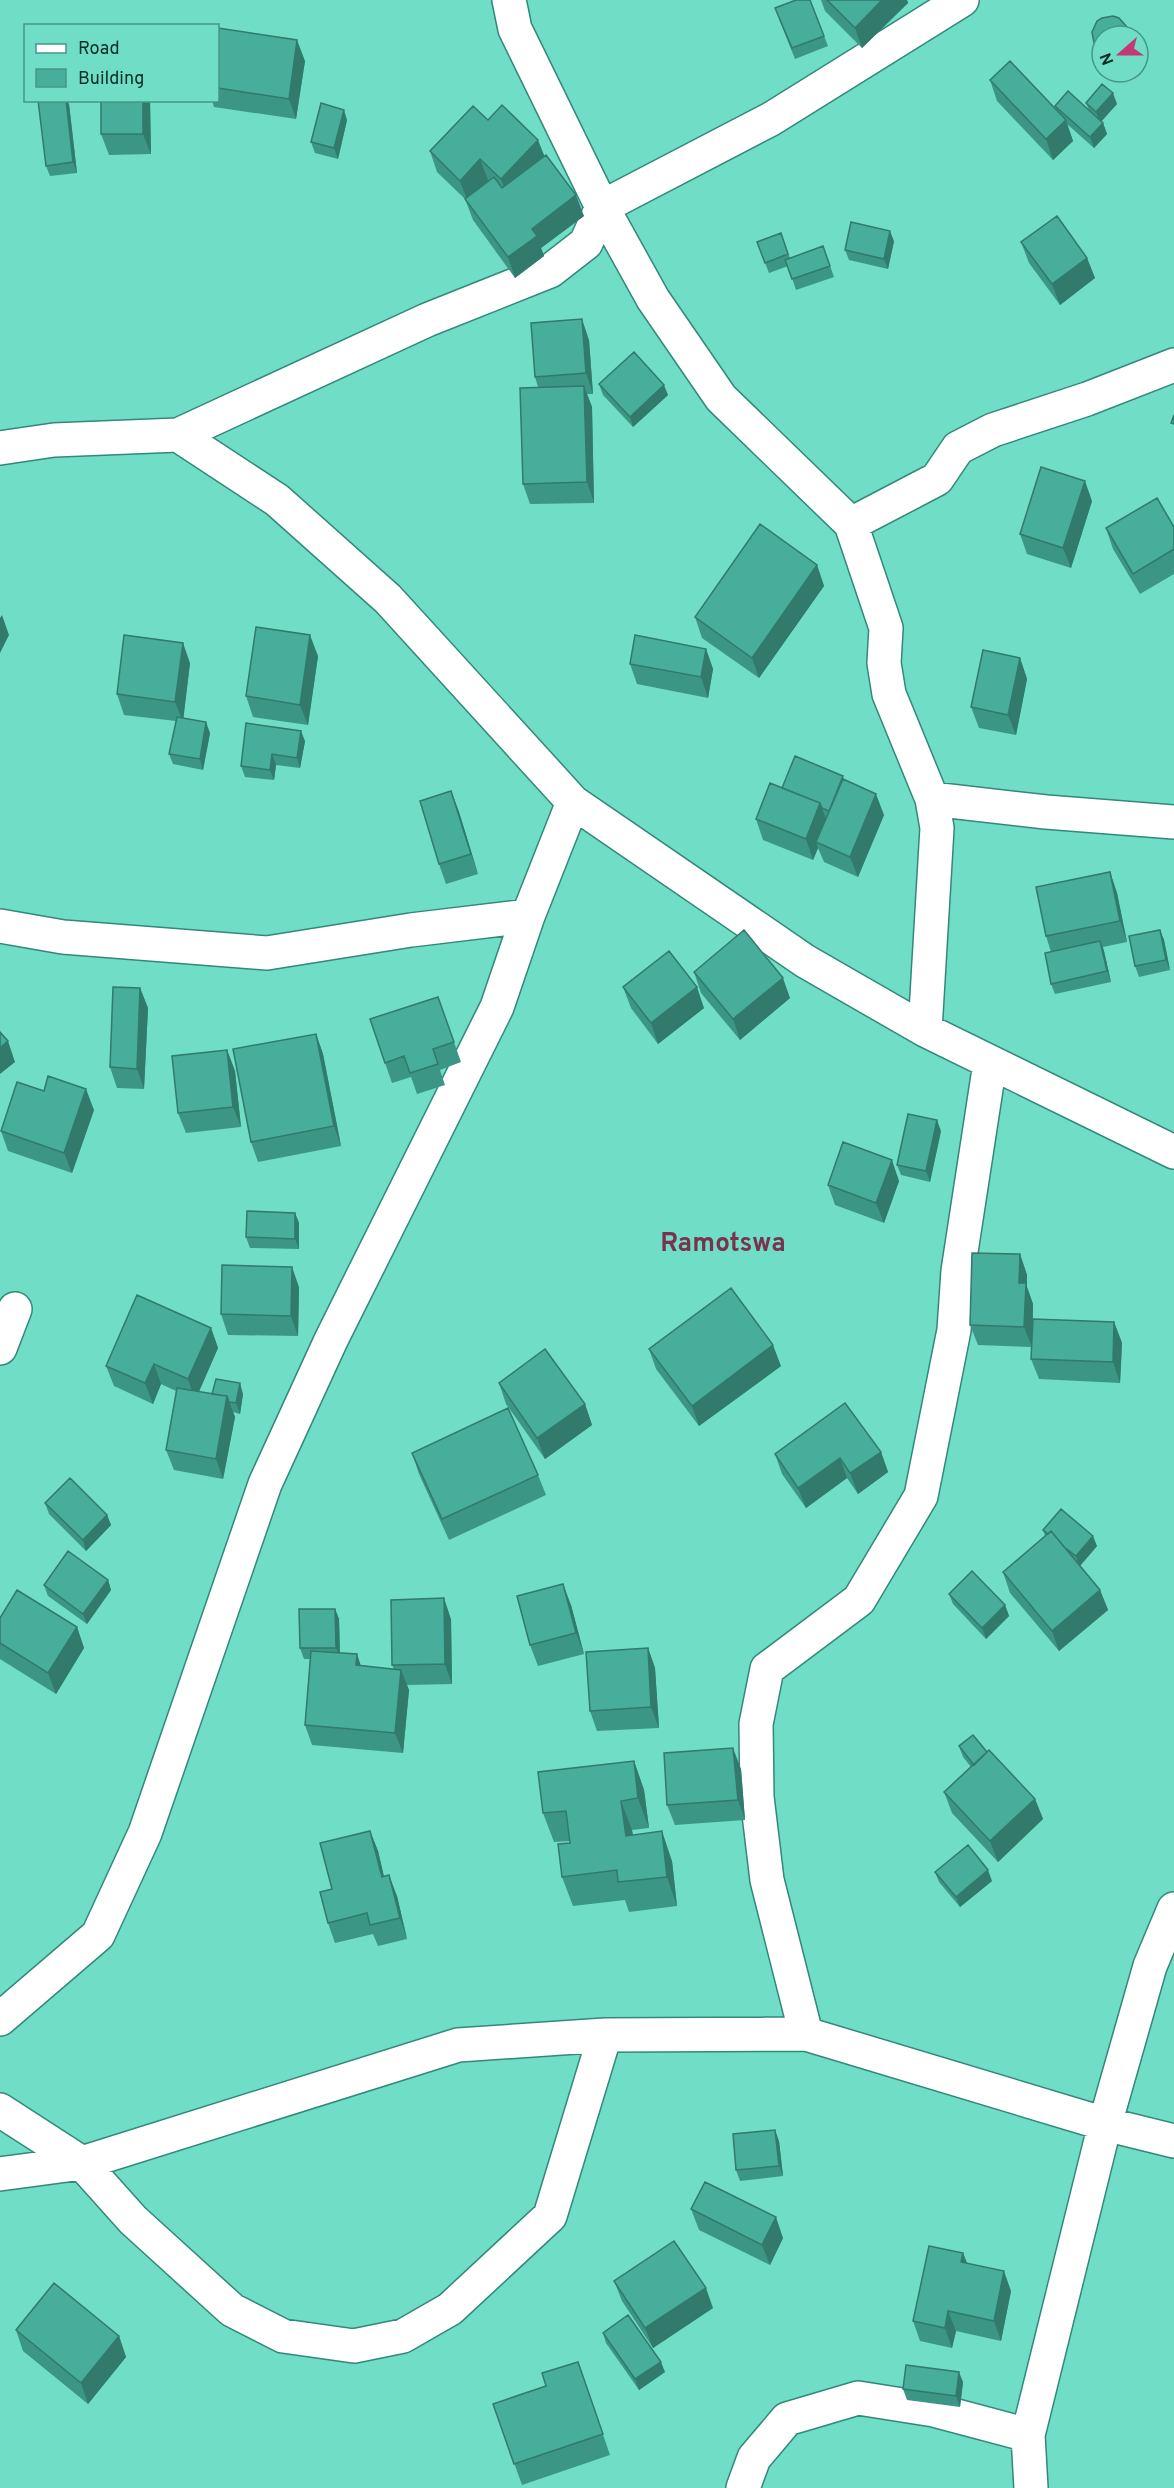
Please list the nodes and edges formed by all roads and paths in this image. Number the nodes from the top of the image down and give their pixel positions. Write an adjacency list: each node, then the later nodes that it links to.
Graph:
1 (509, 0): 3 (street)
2 (962, 0): 3 (street)
3 (602, 207): 5 (street); 7 (street)
4 (1174, 365): 7 (street)
5 (178, 435): 6 (street); 9 (street)
6 (0, 448)
7 (851, 524): 8 (street)
8 (932, 799): 10 (street); 13 (street)
9 (573, 802): 11 (street); 13 (street)
10 (1174, 822)
11 (528, 916): 12 (street); 19 (street)
12 (0, 926)
13 (925, 1030): 14 (street)
14 (990, 1063): 15 (street); 20 (street)
15 (1174, 1152)
16 (15, 1309): 17 (street)
17 (0, 1348)
18 (1174, 1909): 23 (street)
19 (0, 2019)
20 (806, 2034): 21 (street); 23 (street)
21 (605, 2035): 25 (street); 25 (street)
22 (0, 2110): 25 (street)
23 (1105, 2124): 24 (street); 27 (street)
24 (1174, 2141)
25 (82, 2163): 26 (street)
26 (0, 2175)
27 (1028, 2435): 28 (street); 29 (street)
28 (743, 2488)
29 (1031, 2488)

